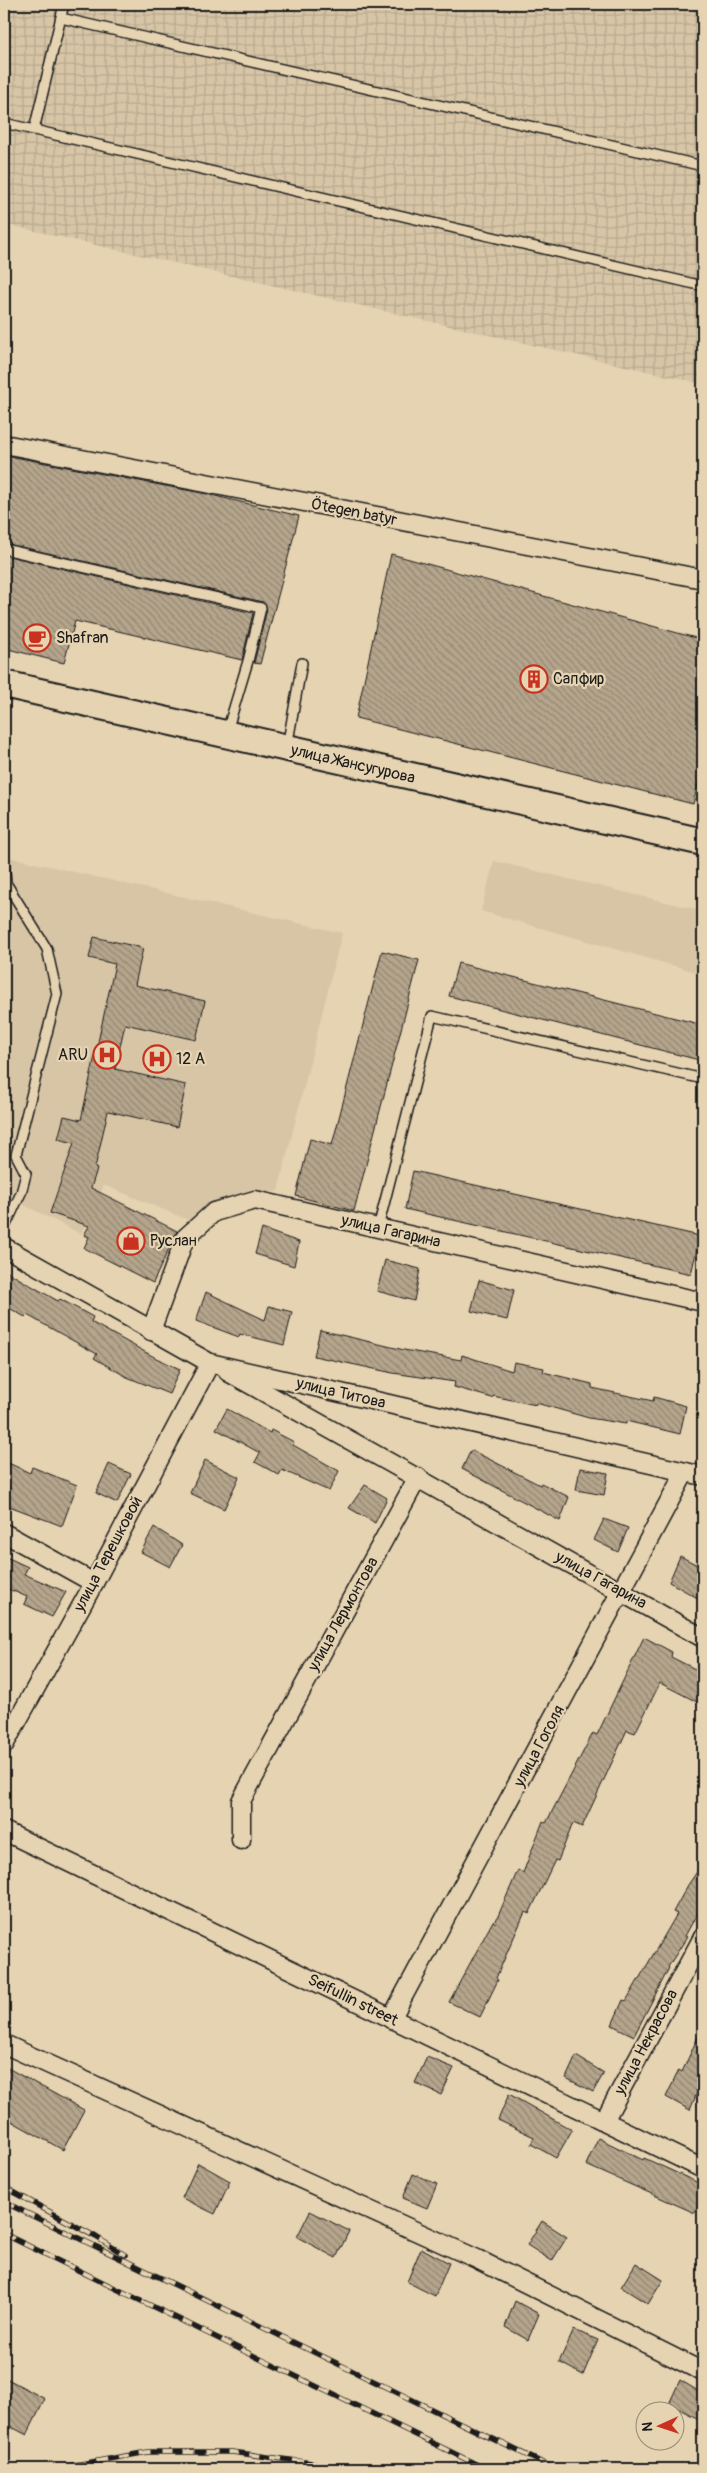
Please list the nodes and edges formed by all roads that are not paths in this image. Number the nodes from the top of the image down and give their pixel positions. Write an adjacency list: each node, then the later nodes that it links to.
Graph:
1 (64, 4): 2 (lane)
2 (61, 18): 4 (lane); 5 (lane)
3 (4, 123): 4 (lane)
4 (34, 130): 6 (lane)
5 (703, 166)
6 (703, 286)
7 (4, 444): 9 (street, Ötegen batyr)
8 (4, 549): 12 (lane)
9 (703, 579)
10 (302, 663): 13 (lane)
11 (4, 684): 12 (main road, улица Жансугурова)
12 (226, 736): 13 (main road, улица Жансугурова)
13 (287, 750): 14 (main road, улица Жансугурова)
14 (703, 842)
15 (4, 861): 18 (lane)
16 (703, 1079): 17 (lane)
17 (378, 1228): 20 (street, улица Гагарина); 21 (street, улица Гагарина)
18 (4, 1229)
19 (4, 1247): 21 (street, улица Титова)
20 (703, 1302)
21 (151, 1331): 22 (street, улица Титова)
22 (210, 1362): 23 (street, улица Титова); 25 (street, улица Гагарина); 27 (street, улица Терешковой)
23 (686, 1472): 24 (street, улица Титова); 28 (street, улица Гоголя)
24 (703, 1476)
25 (418, 1477): 28 (street, улица Гагарина); 32 (street, улица Лермонтова)
26 (4, 1533): 27 (street)
27 (94, 1583): 30 (street, улица Терешковой)
28 (622, 1592): 29 (street, улица Гагарина); 34 (street, улица Гоголя)
29 (703, 1638)
30 (4, 1745)
31 (4, 1831): 34 (street, Seifullin street)
32 (241, 1840)
33 (703, 1937): 36 (street, улица Некрасова)
34 (391, 2019): 36 (street, Seifullin street)
35 (4, 2044): 38 (street)
36 (604, 2121): 37 (street, Seifullin street)
37 (703, 2169)
38 (703, 2372)

